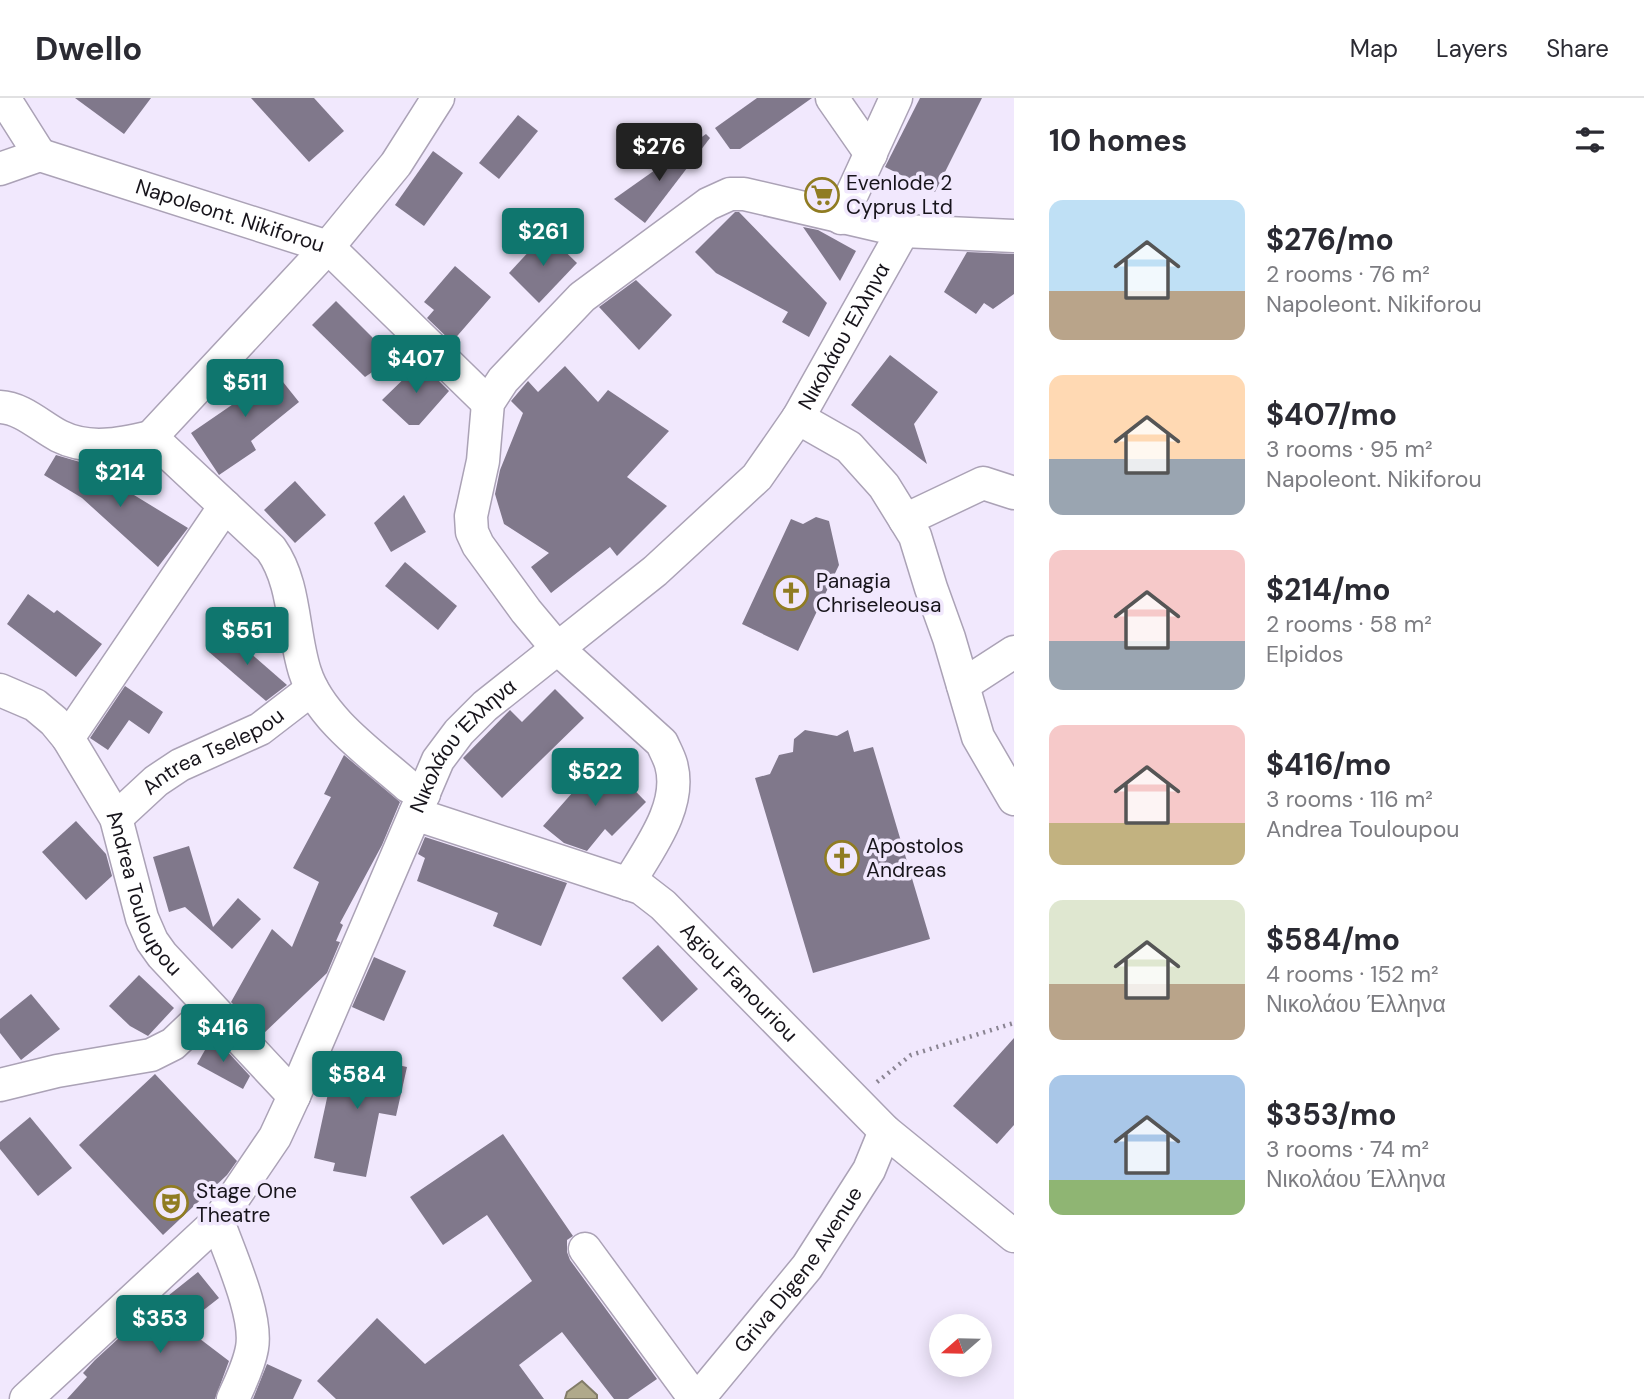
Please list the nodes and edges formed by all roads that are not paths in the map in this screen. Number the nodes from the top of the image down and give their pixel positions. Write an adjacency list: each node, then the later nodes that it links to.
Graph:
1 (4, 98): 6 (street)
2 (438, 98): 11 (street)
3 (832, 98): 5 (street)
4 (895, 98): 5 (street)
5 (871, 154): 8 (street)
6 (40, 155): 7 (street); 11 (street, Napoleont. Nikiforou)
7 (0, 169)
8 (841, 218): 9 (street); 12 (street)
9 (903, 231): 10 (street); 14 (street, Νικολάου Έλληνα)
10 (1014, 236)
11 (327, 247): 12 (street, Napoleont. Nikiforou); 15 (street)
12 (488, 403): 19 (street)
13 (0, 407): 15 (street)
14 (798, 418): 18 (street); 19 (street, Νικολάου Έλληνα)
15 (151, 437): 17 (street, Agiou Fanouriou)
16 (1014, 493): 18 (street)
17 (225, 506): 22 (street, Agiou Fanouriou); 24 (street)
18 (905, 520): 21 (street)
19 (557, 648): 26 (street, Νικολάου Έλληνα); 28 (street)
20 (1014, 652): 21 (street)
21 (963, 685): 25 (street)
22 (312, 689): 26 (street, Agiou Fanouriou); 27 (street, Antrea Tselepou)
23 (0, 690): 24 (street, Andrea Touloupou)
24 (68, 738): 27 (street, Andrea Touloupou)
25 (1014, 799)
26 (420, 804): 28 (street, Agiou Fanouriou); 31 (street, Νικολάου Έλληνα)
27 (116, 818): 29 (street, Andrea Touloupou)
28 (628, 884): 32 (street, Agiou Fanouriou)
29 (211, 1008): 30 (street); 31 (street, Andrea Touloupou)
30 (0, 1085)
31 (294, 1096): 33 (street, Νικολάου Έλληνα)
32 (885, 1131): 34 (street, Agiou Fanouriou); 40 (street, Griva Digene Avenue)
33 (218, 1221): 38 (street, Νικολάου Έλληνα); 39 (street)
34 (1014, 1236)
35 (584, 1249): 40 (street)
36 (0, 1393): 37 (street)
37 (5, 1399)
38 (26, 1399)
39 (233, 1399)
40 (697, 1399)

